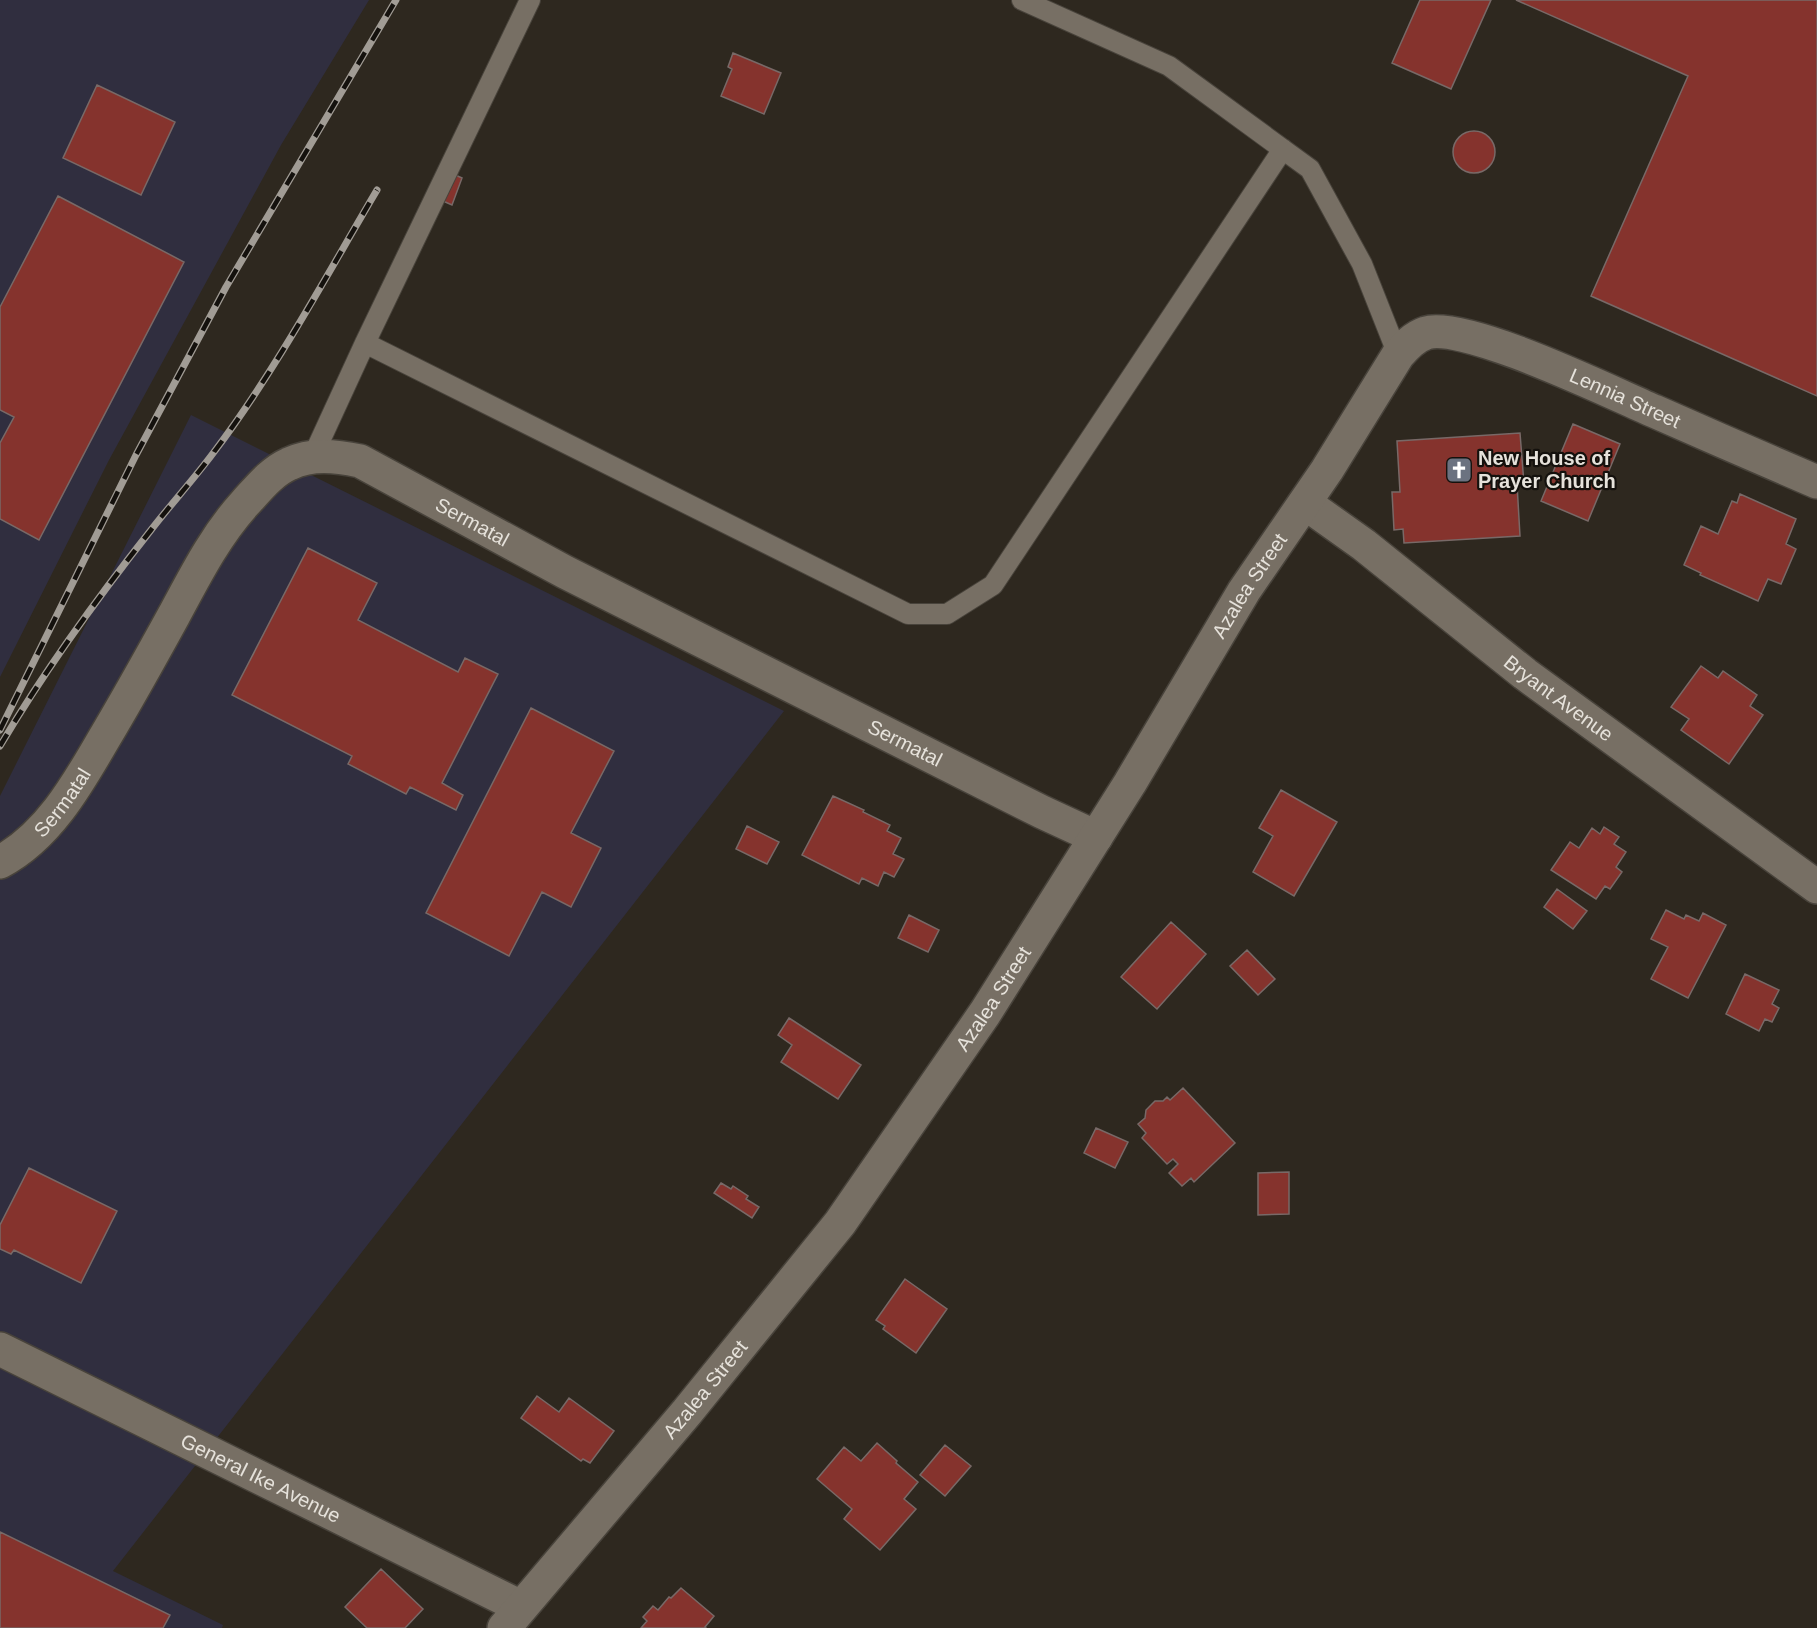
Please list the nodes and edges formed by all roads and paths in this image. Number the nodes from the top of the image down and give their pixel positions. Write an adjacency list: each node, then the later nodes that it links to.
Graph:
1 (530, 0): 5 (lane)
2 (1022, 0): 3 (lane)
3 (1283, 149): 5 (lane); 6 (lane)
4 (1427, 333): 6 (street, Azalea Street); 8 (street, Lennia Street)
5 (365, 343): 7 (lane)
6 (1398, 355): 9 (street, Azalea Street)
7 (313, 456): 10 (street, Sermatal); 11 (street, Sermatal)
8 (1817, 482)
9 (1305, 503): 10 (street, Azalea Street); 12 (street, Bryant Avenue)
10 (1096, 837): 14 (street, Azalea Street)
11 (0, 862)
12 (1817, 886)
13 (0, 1349): 14 (street, General Ike Avenue)
14 (512, 1618)

